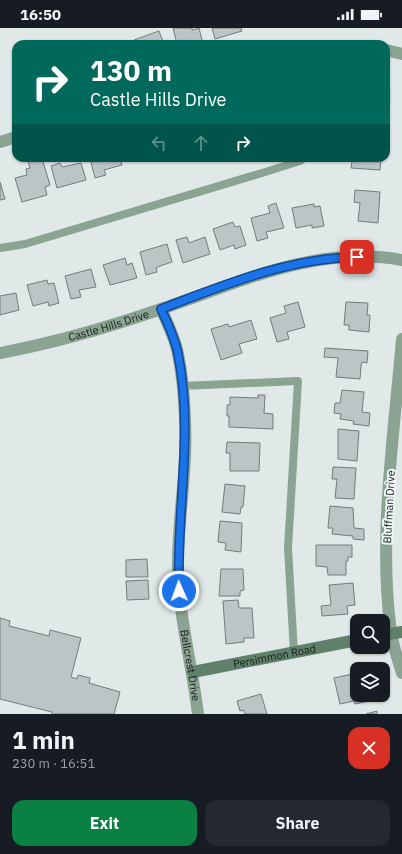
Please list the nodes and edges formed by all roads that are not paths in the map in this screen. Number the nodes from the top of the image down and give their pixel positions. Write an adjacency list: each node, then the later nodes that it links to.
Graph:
1 (390, 51): 2 (street)
2 (402, 54)
3 (12, 138): 4 (street)
4 (0, 142)
5 (297, 162): 6 (lane)
6 (0, 248)
7 (402, 260): 8 (street, Castle Hills Drive)
8 (161, 309): 10 (street, Castle Hills Drive); 11 (street, Bellcrest Drive)
9 (402, 339): 12 (street, Bluffman Drive)
10 (0, 353)
11 (182, 386): 14 (lane); 15 (street, Bellcrest Drive)
12 (392, 633): 16 (street, Bluffman Drive)
13 (350, 641): 14 (street, Persimmon Road)
14 (294, 653): 15 (street, Persimmon Road)
15 (193, 672): 17 (street, Bellcrest Drive)
16 (402, 673)
17 (198, 714)

